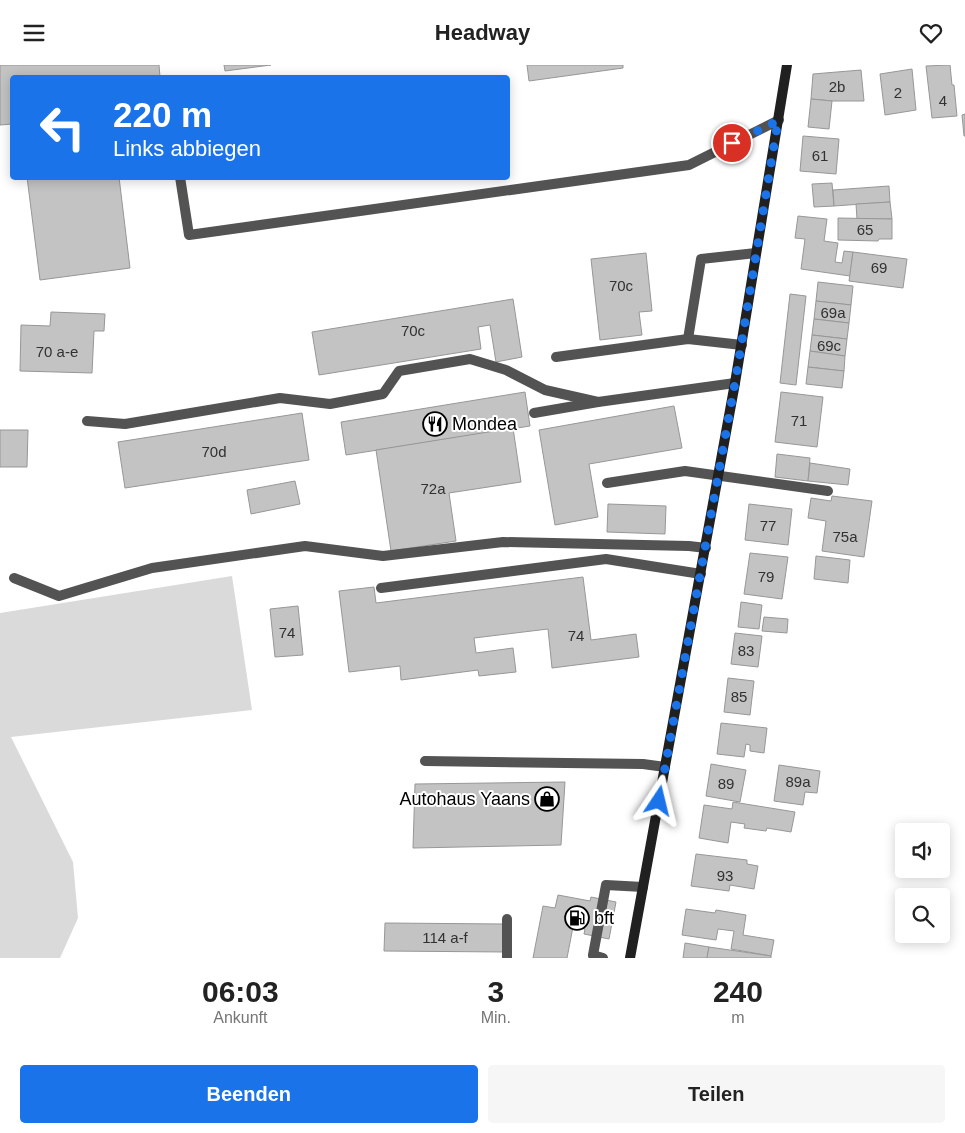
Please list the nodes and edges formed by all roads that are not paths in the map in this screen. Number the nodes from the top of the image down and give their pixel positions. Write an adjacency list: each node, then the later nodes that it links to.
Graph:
1 (787, 65): 2 (main road)
2 (778, 121): 3 (street); 4 (main road)
3 (180, 180)
4 (756, 253): 5 (street); 6 (main road)
5 (688, 339): 6 (street); 7 (street)
6 (742, 345): 8 (main road)
7 (556, 357)
8 (735, 383): 9 (street); 12 (main road)
9 (598, 402): 10 (street); 11 (street)
10 (534, 413)
11 (88, 421)
12 (718, 477): 13 (street); 14 (street); 15 (main road)
13 (607, 483)
14 (828, 491)
15 (706, 548): 16 (main road); 17 (street)
16 (702, 574): 18 (street); 20 (main road)
17 (14, 578)
18 (382, 588)
19 (425, 761): 20 (street)
20 (665, 767): 21 (main road)
21 (643, 887): 24 (street); 25 (main road)
22 (507, 919): 23 (street)
23 (507, 958)
24 (603, 958)
25 (630, 958)

